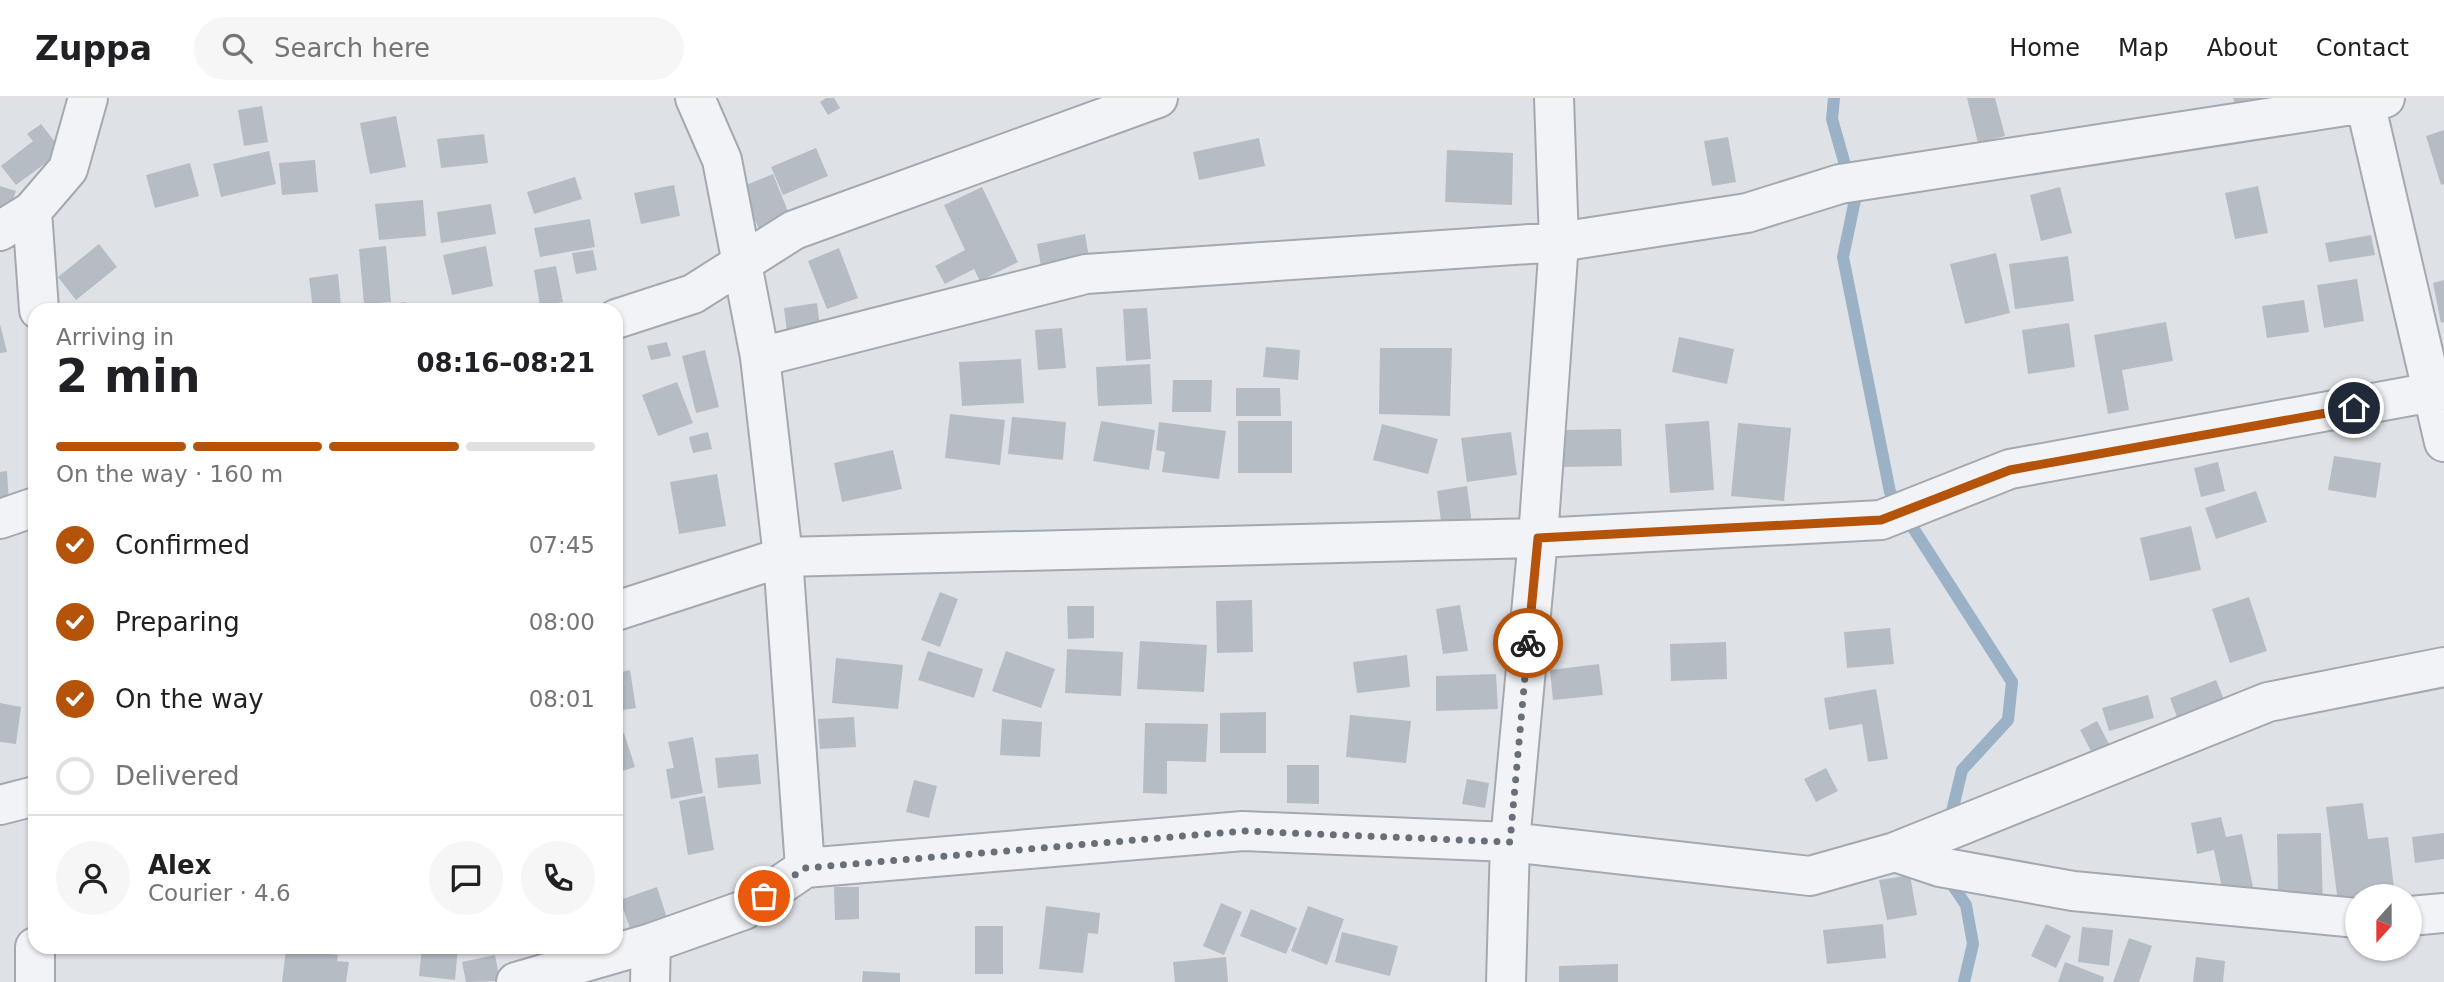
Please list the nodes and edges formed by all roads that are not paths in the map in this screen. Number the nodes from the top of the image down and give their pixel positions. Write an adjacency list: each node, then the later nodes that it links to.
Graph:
1 (88, 98): 6 (street)
2 (695, 98): 9 (street)
3 (1158, 98): 9 (street)
4 (1554, 98): 8 (street)
5 (2371, 100): 8 (street); 13 (street)
6 (32, 211): 7 (street); 10 (street)
7 (0, 231)
8 (1559, 242): 12 (street); 17 (street)
9 (740, 263): 11 (street); 12 (street)
10 (39, 303)
11 (623, 317)
12 (760, 357): 18 (street)
13 (2439, 392): 14 (street); 17 (street)
14 (2444, 442)
15 (28, 509): 16 (street)
16 (0, 519)
17 (1538, 538): 18 (street); 23 (street)
18 (783, 557): 19 (street); 25 (street)
19 (623, 609)
20 (2444, 667): 24 (street)
21 (28, 798): 22 (street)
22 (0, 805)
23 (1510, 842): 24 (street); 25 (street); 36 (street)
24 (1895, 852): 28 (street)
25 (805, 868): 29 (street)
26 (2444, 913): 27 (street)
27 (2422, 915)
28 (2345, 917)
29 (651, 943): 30 (street); 35 (street)
30 (623, 951)
31 (36, 954): 33 (street)
32 (613, 954): 34 (street)
33 (35, 982)
34 (516, 982)
35 (650, 982)
36 (1506, 982)

